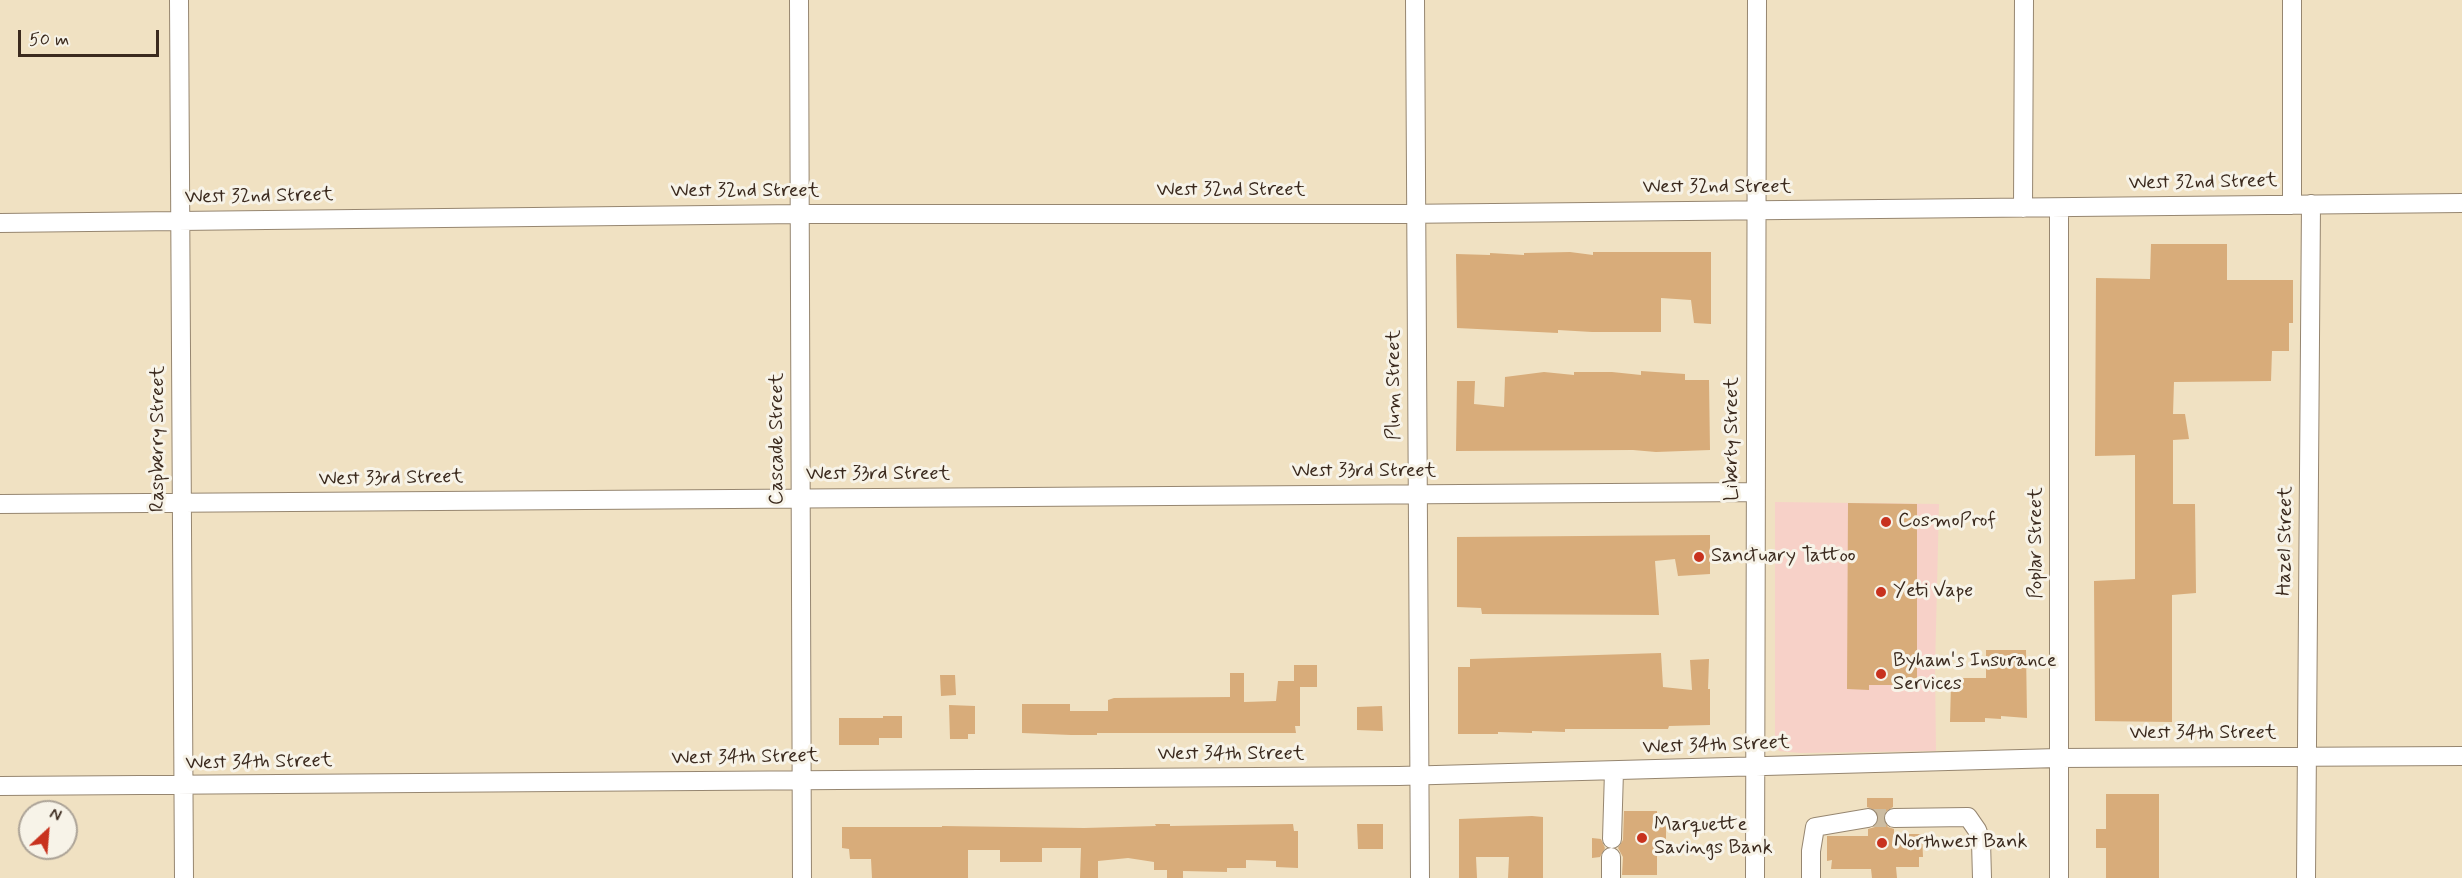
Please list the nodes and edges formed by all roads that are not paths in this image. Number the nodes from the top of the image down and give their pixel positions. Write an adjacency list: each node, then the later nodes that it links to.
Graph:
1 (179, 0): 15 (street, Raspberry Street)
2 (799, 0): 13 (street, Cascade Street)
3 (1415, 0): 14 (street, Plum Street)
4 (1757, 0): 12 (street, Liberty Street)
5 (2024, 0): 10 (street)
6 (2292, 0): 9 (street)
7 (2462, 202): 8 (street, West 32nd Street)
8 (2312, 204): 9 (street, West 32nd Street); 22 (street, Hazel Street)
9 (2292, 205): 11 (street, West 32nd Street)
10 (2024, 208): 11 (street, West 32nd Street); 12 (street, West 32nd Street)
11 (2059, 208): 24 (street, Poplar Street)
12 (1757, 210): 14 (street, West 32nd Street); 17 (street, Liberty Street)
13 (800, 214): 14 (street, West 32nd Street); 15 (street, West 32nd Street); 19 (street, Cascade Street)
14 (1416, 214): 18 (street, Plum Street)
15 (180, 220): 16 (street, West 32nd Street); 21 (street, Raspberry Street)
16 (0, 223)
17 (1755, 492): 18 (street, West 33rd Street); 25 (street, Liberty Street)
18 (1418, 495): 19 (street, West 33rd Street); 27 (street, Plum Street)
19 (800, 498): 21 (street, West 33rd Street); 28 (street, Cascade Street)
20 (0, 504): 21 (street, West 33rd Street)
21 (182, 504): 30 (street, Raspberry Street)
22 (2306, 756): 23 (street, West 34th Street); 24 (street, West 34th Street); 43 (street, Hazel Street)
23 (2462, 756)
24 (2058, 758): 25 (street, West 34th Street); 42 (street, Poplar Street)
25 (1756, 767): 26 (street, West 34th Street); 39 (street, Liberty Street)
26 (1614, 771): 27 (street, West 34th Street); 33 (street)
27 (1419, 776): 28 (street, West 34th Street); 37 (street, Plum Street)
28 (803, 780): 30 (street, West 34th Street); 36 (street, Cascade Street)
29 (0, 786): 30 (street, West 34th Street)
30 (182, 786): 35 (street, Raspberry Street)
31 (1868, 818): 40 (street)
32 (1894, 818): 41 (street)
33 (1612, 839)
34 (1611, 857): 38 (street)
35 (184, 878)
36 (802, 878)
37 (1420, 878)
38 (1611, 878)
39 (1755, 878)
40 (1811, 878)
41 (1982, 878)
42 (2059, 878)
43 (2306, 878)

